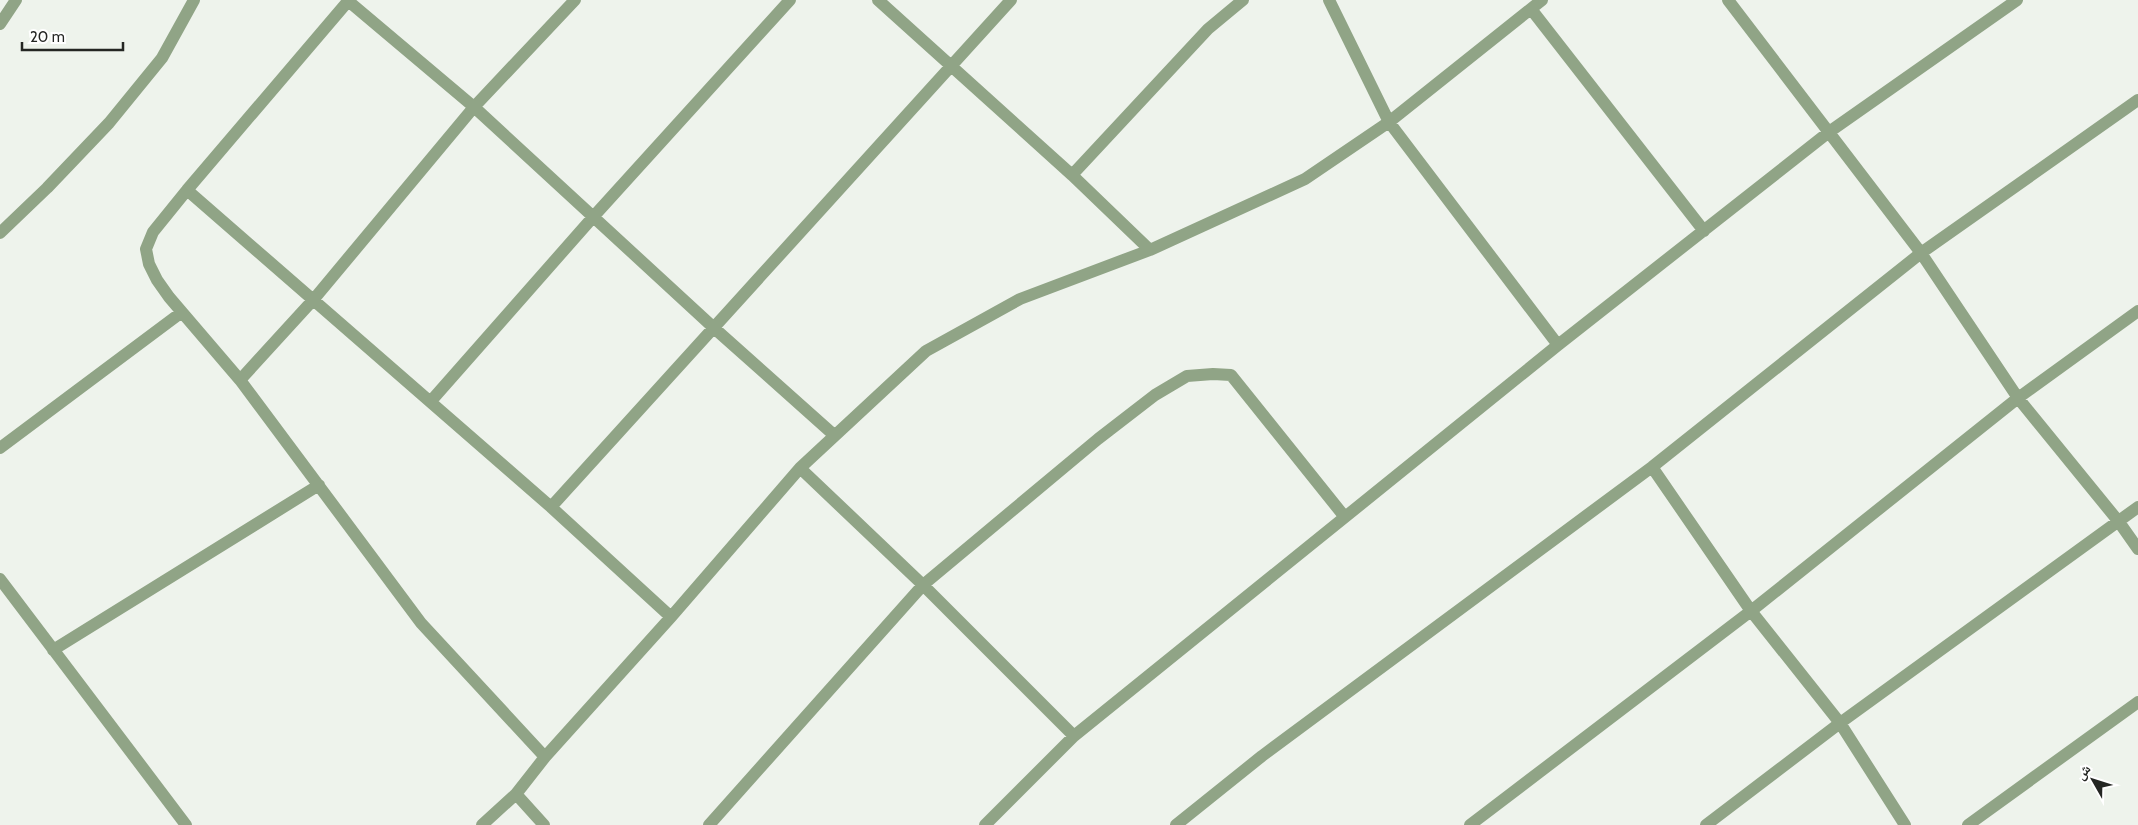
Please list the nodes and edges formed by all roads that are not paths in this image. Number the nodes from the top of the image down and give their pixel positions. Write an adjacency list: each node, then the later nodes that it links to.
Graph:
1 (16, 0): 14 (street)
2 (194, 0): 24 (street)
3 (348, 0): 17 (street); 21 (street)
4 (575, 0): 17 (street)
5 (790, 0): 22 (street)
6 (878, 0): 15 (street)
7 (1011, 0): 15 (street)
8 (1243, 0): 20 (street)
9 (1329, 0): 18 (street)
10 (1542, 0): 13 (street)
11 (1728, 0): 19 (street)
12 (2017, 0): 19 (street)
13 (1531, 8): 18 (street); 23 (street)
14 (0, 24)
15 (950, 65): 20 (street); 30 (street)
16 (2138, 100): 26 (street)
17 (474, 107): 22 (street); 27 (street)
18 (1389, 122): 25 (street); 31 (street)
19 (1830, 132): 23 (street); 26 (street)
20 (1072, 175): 25 (street)
21 (187, 190): 27 (street); 29 (street)
22 (594, 216): 30 (street); 34 (street)
23 (1704, 230): 31 (street)
24 (0, 234)
25 (1150, 250): 35 (street)
26 (1922, 253): 33 (street); 37 (street)
27 (314, 299): 32 (street); 34 (street)
28 (2138, 311): 33 (street)
29 (182, 312): 32 (street); 36 (street)
30 (714, 328): 35 (street); 40 (street)
31 (1558, 345): 42 (street)
32 (240, 380): 39 (street)
33 (2018, 398): 43 (street); 47 (street)
34 (431, 401): 40 (street)
35 (834, 435): 38 (street)
36 (0, 448)
37 (1652, 467): 47 (street); 60 (street)
38 (800, 468): 46 (street); 48 (street)
39 (319, 485): 49 (street); 53 (street)
40 (551, 507): 48 (street)
41 (2138, 507): 43 (street)
42 (1344, 516): 46 (street); 52 (street)
43 (2119, 522): 44 (street); 51 (street)
44 (2138, 549)
45 (0, 579): 49 (street)
46 (922, 585): 52 (street); 58 (street)
47 (1751, 611): 51 (street); 61 (street)
48 (671, 617): 53 (street)
49 (53, 650): 55 (street)
50 (2138, 702): 64 (street)
51 (1840, 724): 62 (street); 63 (street)
52 (1074, 736): 59 (street)
53 (545, 756): 54 (street)
54 (516, 794): 56 (street); 57 (street)
55 (186, 825)
56 (482, 825)
57 (544, 825)
58 (709, 825)
59 (985, 825)
60 (1176, 825)
61 (1470, 825)
62 (1706, 825)
63 (1905, 825)
64 (1968, 825)

